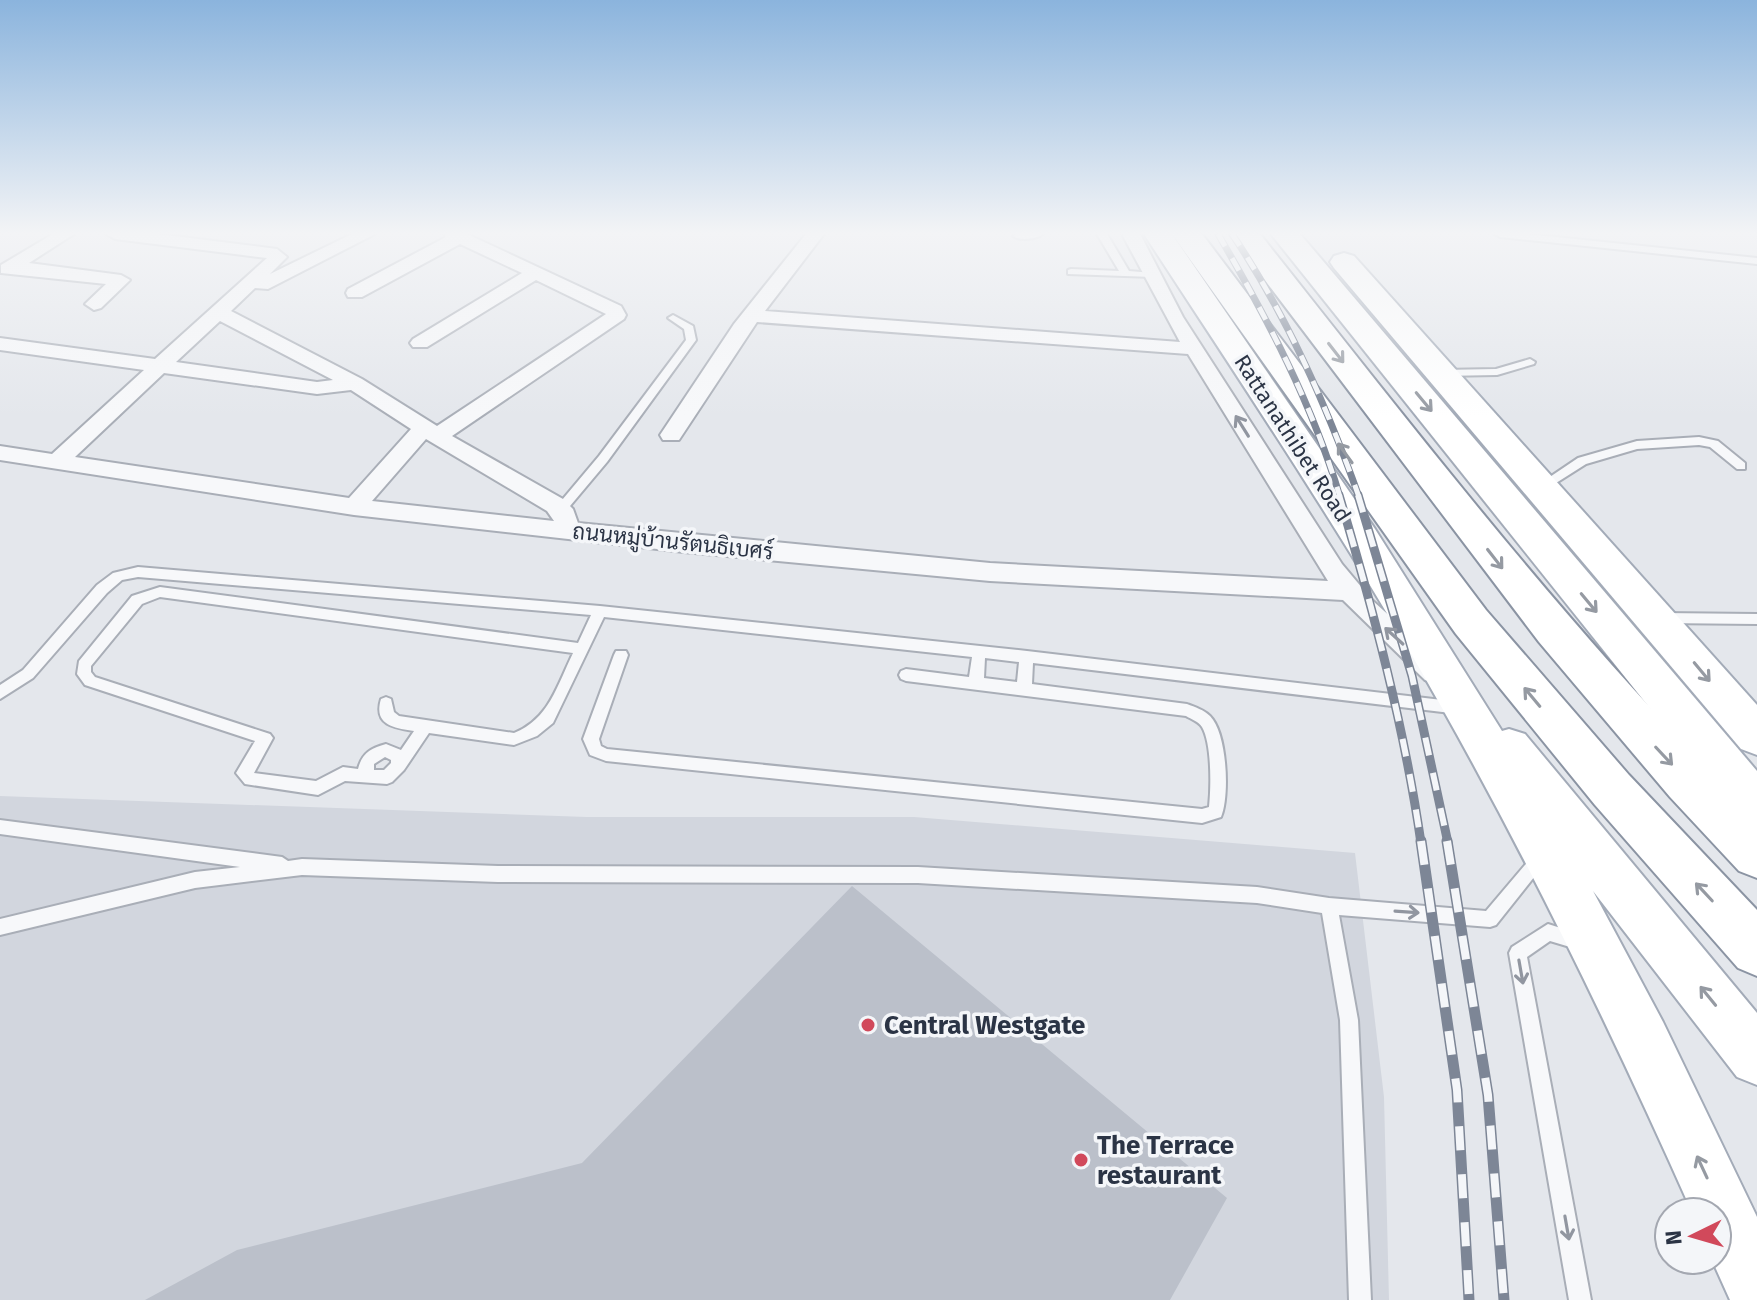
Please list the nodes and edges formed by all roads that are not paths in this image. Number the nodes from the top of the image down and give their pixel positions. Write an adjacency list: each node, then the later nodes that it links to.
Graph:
1 (104, 295): 14 (street)
2 (240, 295): 13 (street)
3 (242, 295): 13 (street)
4 (499, 295): 18 (street)
5 (581, 295): 25 (street)
6 (768, 295): 16 (street)
7 (1162, 295): 20 (street)
8 (1198, 295): 37 (main road, Rattanathibet Road)
9 (1231, 295): 60 (highway, one-way to 9)
10 (1303, 295): 55 (highway, one-way to 55)
11 (1311, 295): 52 (main road, one-way to 52)
12 (1373, 295): 23 (main road)
13 (237, 297): 15 (street)
14 (94, 304)
15 (220, 313): 22 (street); 24 (street)
16 (752, 316): 20 (street); 26 (street)
17 (673, 318): 32 (lane)
18 (420, 343)
19 (0, 344): 22 (street)
20 (1194, 349): 33 (street, one-way to 20)
21 (1530, 362): 23 (lane)
22 (162, 364): 24 (street); 28 (street)
23 (1441, 373): 30 (main road)
24 (355, 383): 25 (street)
25 (430, 431): 31 (street); 32 (street)
26 (671, 435)
27 (0, 453): 28 (street, ถนนหมู่บ้านรัตนธิเบศร์)
28 (56, 462): 31 (street, ถนนหมู่บ้านรัตนธิเบศร์)
29 (1741, 466): 30 (lane)
30 (1541, 487): 35 (main road)
31 (354, 507): 32 (street, ถนนหมู่บ้านรัตนธิเบศร์)
32 (565, 520): 33 (street, ถนนหมู่บ้านรัตนธิเบศร์)
33 (1349, 591): 46 (street, one-way to 33)
34 (600, 611): 38 (lane); 39 (lane); 45 (lane)
35 (1656, 618): 36 (lane); 49 (main road, one-way to 49)
36 (1757, 619)
37 (1427, 644): 46 (main road); 61 (main road, one-way to 37)
38 (581, 649): 48 (lane); 51 (lane)
39 (979, 652): 41 (lane); 43 (lane)
40 (621, 655): 44 (lane)
41 (1027, 657): 44 (lane); 46 (lane)
42 (906, 675): 43 (lane)
43 (976, 683): 44 (lane)
44 (1024, 689)
45 (0, 693)
46 (1458, 698): 54 (main road)
47 (386, 703): 48 (lane)
48 (426, 726): 50 (lane)
49 (1757, 736)
50 (399, 765): 51 (lane); 51 (lane)
51 (376, 778)
52 (1757, 806)
53 (0, 827): 56 (lane)
54 (1545, 854): 57 (lane, one-way to 54); 59 (main road)
55 (1757, 854)
56 (302, 867): 57 (lane); 58 (lane)
57 (1329, 906): 63 (lane)
58 (0, 927)
59 (1595, 948): 62 (main road, one-way to 59); 64 (lane, one-way to 64)
60 (1757, 949)
61 (1757, 1057)
62 (1757, 1289)
63 (1360, 1300)
64 (1580, 1300)

